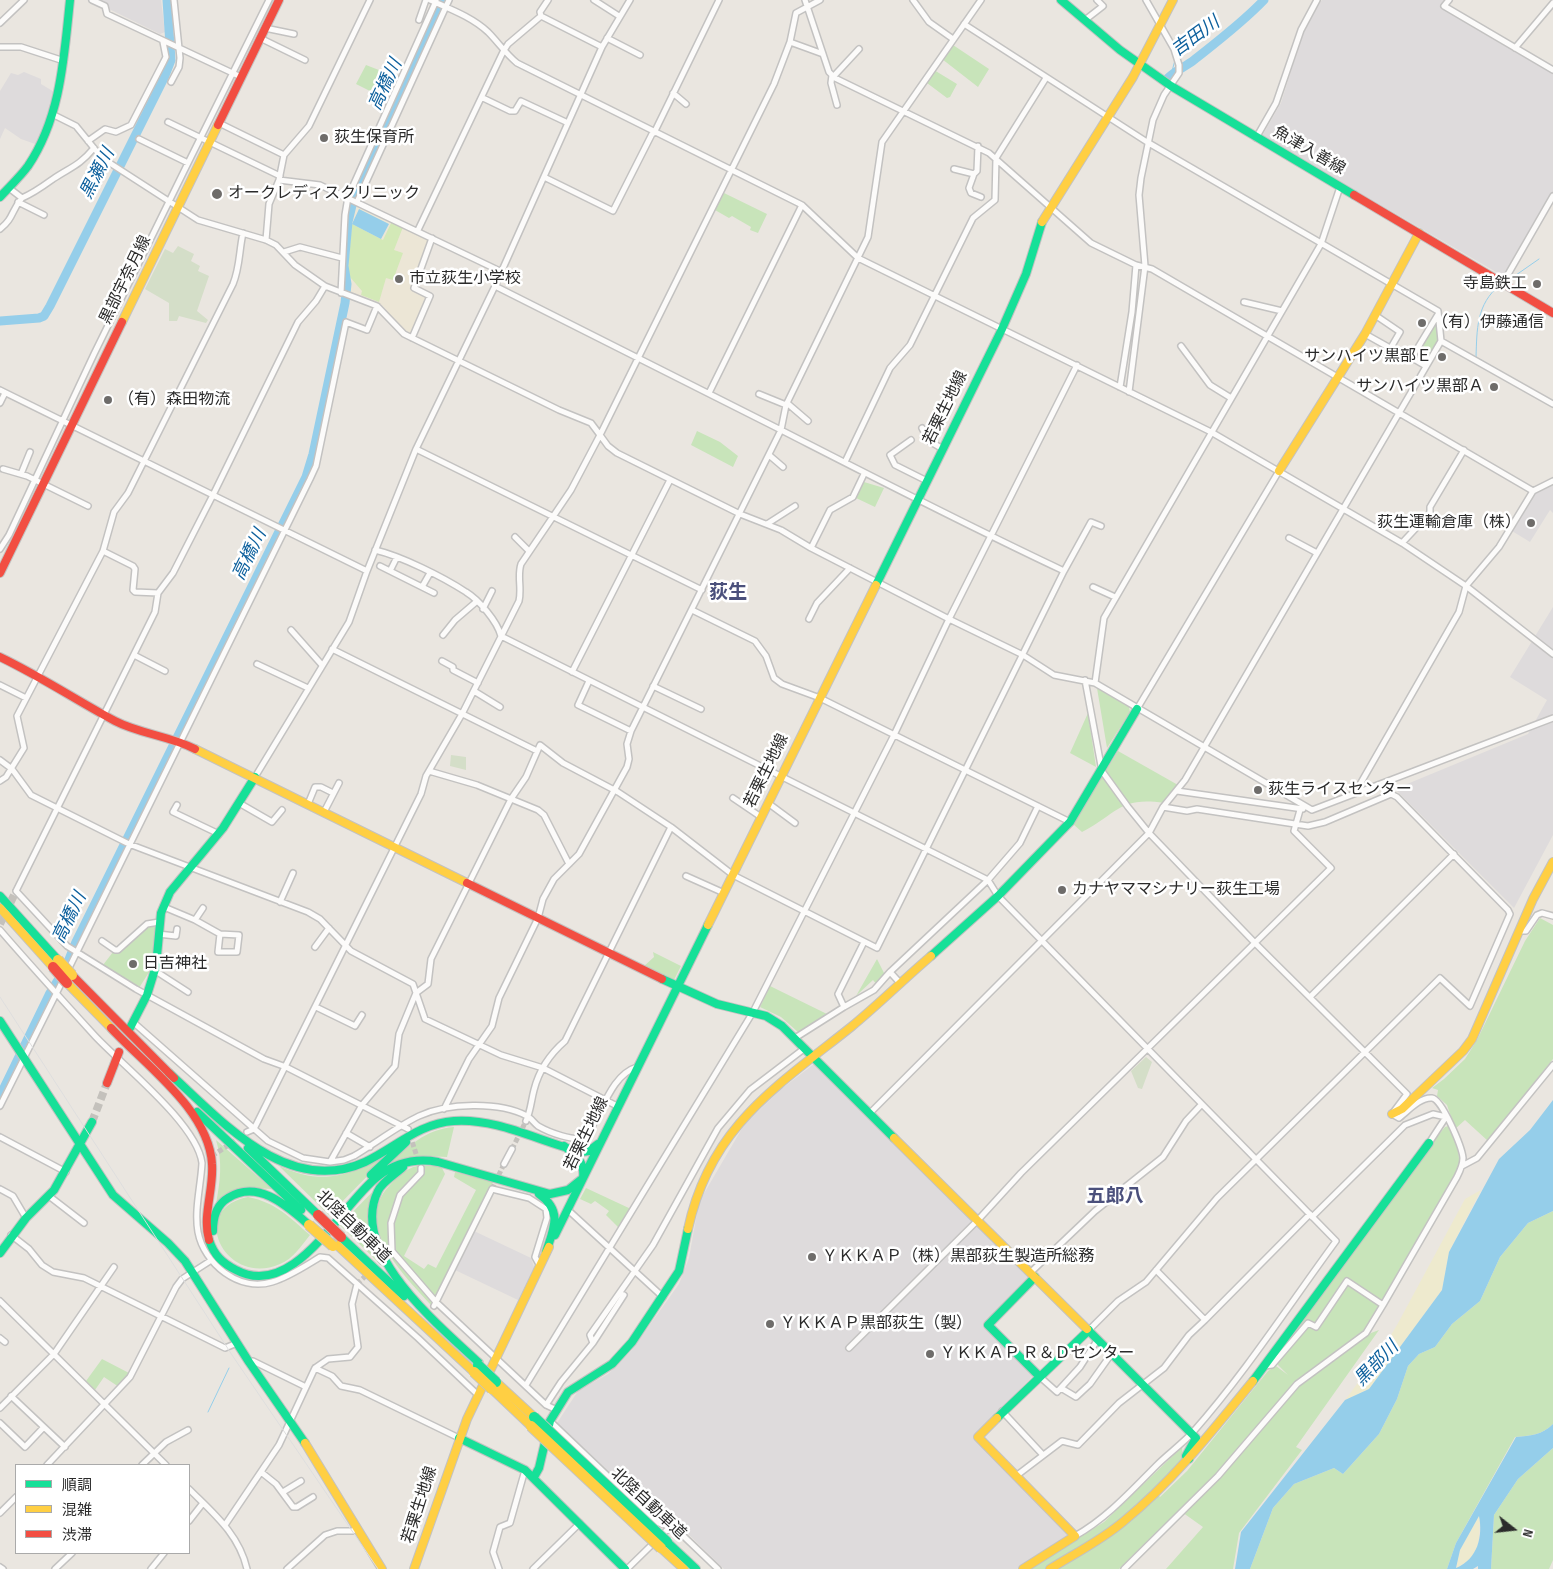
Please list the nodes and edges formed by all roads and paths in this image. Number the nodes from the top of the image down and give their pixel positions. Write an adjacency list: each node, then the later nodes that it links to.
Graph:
1 (24, 0): 32 (street)
2 (70, 0): 50 (main road)
3 (92, 0): 40 (street)
4 (174, 0): 43 (street)
5 (269, 0): 53 (street)
6 (279, 0): 35 (main road, 黒部宇奈月線)
7 (370, 0): 77 (street)
8 (426, 0): 30 (street)
9 (449, 0): 26 (street)
10 (548, 0): 28 (street)
11 (594, 0): 29 (street)
12 (630, 0): 29 (street)
13 (719, 0): 58 (street)
14 (805, 0): 27 (street)
15 (820, 0): 27 (street)
16 (913, 0): 38 (street)
17 (981, 0): 34 (street)
18 (1061, 0): 31 (main road, 魚津入善線)
19 (1096, 0): 31 (street)
20 (1146, 0): 33 (street)
21 (1174, 0): 33 (main road, 若栗生地線)
22 (1317, 0): 70 (street)
23 (1450, 0): 44 (street)
24 (434, 1): 26 (street); 89 (street)
25 (1553, 3): 44 (street)
26 (446, 7): 46 (street); 92 (street)
27 (807, 8): 39 (street); 47 (street)
28 (541, 16): 42 (street); 46 (street)
29 (619, 16): 37 (street)
30 (419, 20)
31 (1085, 20): 51 (main road, 魚津入善線)
32 (0, 23)
33 (1161, 23): 51 (main road, 若栗生地線); 57 (street)
34 (964, 24): 38 (street); 55 (street)
35 (263, 33): 36 (street); 49 (street); 53 (main road, 黒部宇奈月線)
36 (294, 34)
37 (607, 38): 42 (street); 48 (street)
38 (952, 38): 63 (street)
39 (790, 42): 47 (street); 81 (street)
40 (165, 43): 43 (street); 73 (street)
41 (0, 47): 50 (street)
42 (602, 47): 59 (street)
43 (178, 48): 53 (street); 56 (street)
44 (1515, 48): 52 (street)
45 (859, 49): 54 (street)
46 (503, 52): 59 (street); 60 (street)
47 (823, 54): 54 (street)
48 (640, 56)
49 (306, 60)
50 (64, 62): 64 (main road)
51 (1140, 65): 57 (main road, 魚津入善線); 65 (main road, 若栗生地線)
52 (1553, 70)
53 (237, 76): 67 (main road, 黒部宇奈月線); 72 (street)
54 (832, 76): 62 (street); 63 (street)
55 (1046, 78): 65 (street); 78 (street)
56 (171, 82)
57 (1171, 86): 70 (main road, 魚津入善線); 74 (street)
58 (673, 94): 61 (street); 69 (street)
59 (580, 97): 68 (street); 69 (street)
60 (483, 98): 68 (street); 98 (street)
61 (686, 104)
62 (837, 105)
63 (903, 111): 75 (street); 106 (street)
64 (54, 115): 73 (street); 86 (main road)
65 (1108, 118): 74 (street); 95 (main road, 若栗生地線)
66 (168, 122): 72 (street)
67 (219, 123): 72 (main road, 黒部宇奈月線); 77 (street)
68 (568, 123): 83 (street)
69 (654, 133): 81 (street); 83 (street)
70 (1256, 138): 85 (main road, 魚津入善線)
71 (139, 140): 79 (street)
72 (205, 140): 79 (street); 84 (street); 93 (main road, 黒部宇奈月線)
73 (88, 141): 76 (street)
74 (1147, 142): 103 (street); 108 (street)
75 (978, 146): 78 (street); 82 (street)
76 (94, 148): 91 (street); 93 (street)
77 (284, 155): 84 (street)
78 (996, 158): 95 (street); 115 (street)
79 (188, 163): 93 (street)
80 (954, 169): 82 (street)
81 (732, 171): 94 (street); 130 (street)
82 (974, 174): 90 (street)
83 (544, 177): 109 (street)
84 (279, 178): 89 (street); 102 (street)
85 (1340, 187): 100 (main road, 魚津入善線); 103 (street)
86 (9, 188): 87 (main road); 91 (street)
87 (0, 196)
88 (1553, 196): 110 (street)
89 (348, 197): 92 (street); 105 (street)
90 (981, 197)
91 (20, 200): 96 (street); 97 (street)
92 (357, 202): 98 (street)
93 (174, 205): 99 (street); 146 (main road, 黒部宇奈月線)
94 (802, 205): 106 (street); 138 (street)
95 (1050, 207): 107 (street); 122 (main road, 若栗生地線)
96 (44, 215)
97 (0, 230)
98 (418, 230): 101 (street)
99 (243, 233): 102 (street); 157 (street)
100 (1419, 233): 110 (main road, 魚津入善線); 111 (main road)
101 (432, 238): 109 (street); 125 (street)
102 (266, 240): 104 (street)
103 (1321, 244): 111 (street); 118 (street)
104 (284, 252): 105 (street); 112 (street)
105 (342, 258): 114 (street)
106 (858, 258): 115 (street); 142 (street)
107 (1136, 265): 108 (street); 135 (street)
108 (1145, 266): 124 (street); 137 (street)
109 (502, 272): 113 (street)
110 (1503, 283): 119 (main road, 魚津入善線)
111 (1392, 285): 120 (main road); 121 (street)
112 (325, 286): 114 (street); 169 (street)
113 (495, 286): 130 (street); 131 (street)
114 (341, 293): 117 (street)
115 (934, 296): 122 (street); 158 (street)
116 (1244, 302): 118 (street)
117 (377, 306): 125 (street); 178 (street)
118 (1282, 311): 124 (street)
119 (1553, 313)
120 (1376, 315): 123 (main road); 128 (street)
121 (1438, 316): 126 (street); 133 (street)
122 (1002, 329): 132 (street); 153 (main road, 若栗生地線)
123 (1365, 334): 128 (street); 134 (main road)
124 (1267, 335): 134 (street); 140 (street)
125 (412, 338): 131 (street)
126 (1440, 341): 133 (street); 143 (street)
127 (1181, 346): 140 (street)
128 (1390, 348): 129 (street)
129 (1386, 356)
130 (638, 359): 138 (street); 150 (street)
131 (459, 361): 150 (street); 152 (street)
132 (1077, 365): 135 (street); 180 (street)
133 (1426, 366): 144 (street)
134 (1338, 378): 144 (street); 161 (main road)
135 (1120, 387): 137 (street)
136 (3, 391): 141 (street); 146 (street)
137 (1129, 392): 149 (street)
138 (710, 393): 148 (street)
139 (759, 394): 142 (street)
140 (1231, 398): 149 (street)
141 (0, 402)
142 (787, 404): 145 (street); 148 (street)
143 (1553, 404)
144 (1399, 412): 154 (street); 173 (street)
145 (808, 422)
146 (67, 423): 157 (street); 166 (main road, 黒部宇奈月線)
147 (922, 428): 153 (street)
148 (781, 430): 156 (street); 158 (street)
149 (1211, 432): 161 (street); 206 (street)
150 (600, 435): 164 (street); 175 (street)
151 (911, 440): 167 (street)
152 (416, 449): 175 (street); 185 (street)
153 (943, 449): 167 (main road, 若栗生地線)
154 (1464, 450): 168 (street); 182 (street)
155 (30, 452): 162 (street)
156 (768, 455): 159 (street); 174 (street)
157 (144, 461): 169 (street); 186 (street)
158 (845, 462): 163 (street)
159 (783, 467)
160 (3, 469): 162 (street)
161 (1279, 471): 173 (street); 239 (street)
162 (21, 474): 166 (street)
163 (864, 474): 170 (street); 184 (street)
164 (670, 480): 174 (street); 189 (street)
165 (1553, 480): 168 (street)
166 (39, 481): 171 (street); 183 (street); 196 (main road, 黒部宇奈月線)
167 (927, 481): 170 (main road, 若栗生地線)
168 (1533, 491): 199 (street)
169 (213, 495): 178 (street); 204 (street)
170 (918, 499): 180 (street); 198 (main road, 若栗生地線)
171 (88, 506)
172 (795, 506): 176 (street)
173 (1342, 509): 182 (street); 188 (street)
174 (740, 514): 176 (street); 202 (street)
175 (554, 517): 187 (street); 189 (street)
176 (767, 524): 184 (street)
177 (1101, 526): 195 (street)
178 (286, 532): 193 (street); 245 (street)
179 (515, 537): 187 (street)
180 (990, 537): 195 (street); 211 (street)
181 (1289, 538): 188 (street)
182 (1402, 543): 199 (street)
183 (1, 545)
184 (810, 548): 192 (street)
185 (375, 550): 190 (street); 193 (street)
186 (103, 551): 204 (street); 225 (street)
187 (529, 551): 214 (street)
188 (1317, 553): 246 (street)
189 (631, 555): 202 (street); 224 (street)
190 (397, 557): 194 (street); 197 (street)
191 (380, 566): 194 (street)
192 (850, 568): 198 (street); 210 (street)
193 (367, 571): 215 (street)
194 (390, 571): 200 (street)
195 (1064, 571): 217 (street)
196 (0, 573)
197 (430, 573): 200 (street); 207 (street)
198 (877, 582): 211 (street); 235 (main road, 若栗生地線)
199 (1466, 586): 216 (street); 261 (street)
200 (422, 587): 205 (street)
201 (1093, 587): 206 (street)
202 (702, 590): 209 (street)
203 (492, 592): 208 (street)
204 (158, 593): 218 (street)
205 (434, 593)
206 (1116, 596): 229 (street)
207 (476, 602): 208 (street); 213 (street)
208 (483, 609): 214 (street)
209 (692, 610): 231 (street); 235 (street)
210 (809, 619)
211 (949, 619): 217 (street); 244 (street)
212 (291, 630): 222 (street)
213 (442, 635)
214 (501, 636): 224 (street); 228 (street)
215 (332, 649): 222 (street); 240 (street)
216 (1553, 654)
217 (1023, 655): 226 (street); 250 (street)
218 (134, 656): 223 (street); 241 (street)
219 (0, 657): 225 (main road)
220 (442, 661): 228 (street)
221 (257, 664): 232 (street)
222 (322, 665): 232 (street)
223 (164, 671)
224 (572, 672): 227 (street)
225 (38, 675): 234 (street); 241 (main road)
226 (1085, 680): 229 (street); 252 (street)
227 (590, 681): 237 (street); 243 (street)
228 (478, 683): 233 (street)
229 (1095, 684): 239 (street)
230 (0, 685): 234 (street)
231 (653, 686): 237 (street); 238 (street)
232 (308, 688): 254 (street)
233 (474, 691): 236 (street); 240 (street)
234 (26, 698): 249 (street)
235 (820, 698): 244 (street); 253 (main road, 若栗生地線)
236 (500, 707)
237 (642, 708): 243 (street); 253 (street)
238 (701, 709)
239 (1137, 709): 246 (street); 252 (main road)
240 (462, 714): 247 (street); 251 (street)
241 (105, 715): 245 (main road); 271 (street)
242 (1553, 718): 256 (street)
243 (631, 730): 258 (street)
244 (894, 735): 250 (street); 275 (street)
245 (180, 741): 254 (main road); 283 (street)
246 (1203, 748): 259 (street); 272 (street)
247 (536, 751): 258 (street); 264 (street)
248 (0, 760): 249 (street)
249 (12, 769): 255 (street); 271 (street)
250 (966, 770): 269 (street); 285 (street)
251 (429, 771): 264 (street); 284 (street)
252 (1102, 771): 277 (main road); 281 (street)
253 (781, 776): 266 (main road, 若栗生地線); 275 (street)
254 (255, 777): 265 (main road); 267 (main road)
255 (0, 781)
256 (1385, 782): 261 (street); 262 (street)
257 (338, 783): 260 (street)
258 (614, 790): 280 (street); 288 (street)
259 (1177, 791): 270 (street); 272 (street)
260 (333, 793): 267 (street); 274 (street)
261 (1355, 793): 272 (street)
262 (1391, 794): 279 (street); 286 (street)
263 (733, 798): 276 (street)
264 (511, 799): 288 (street); 294 (street)
265 (239, 803): 273 (street); 282 (main road)
266 (768, 803): 276 (main road, 若栗生地線); 278 (street)
267 (308, 804): 274 (main road)
268 (177, 806): 282 (street)
269 (1038, 806): 277 (street); 293 (street)
270 (1163, 807): 279 (street); 281 (street)
271 (58, 808): 283 (street); 319 (street)
272 (1303, 809): 279 (street)
273 (282, 810)
274 (324, 812): 284 (main road)
275 (854, 813): 285 (street); 302 (street)
276 (761, 817): 291 (main road, 若栗生地線)
277 (1070, 822): 297 (main road)
278 (795, 823)
279 (1295, 825): 316 (street)
280 (671, 827): 291 (street); 320 (street)
281 (1149, 833): 314 (street); 316 (street)
282 (219, 834): 289 (main road)
283 (129, 844): 289 (street); 319 (street)
284 (395, 847): 294 (main road); 318 (street)
285 (926, 849): 293 (street); 315 (street)
286 (1454, 854): 331 (street); 343 (street)
287 (1553, 862): 310 (main road)
288 (568, 864): 304 (street)
289 (191, 868): 298 (street); 299 (main road)
290 (293, 873): 298 (street)
291 (733, 875): 295 (main road, 若栗生地線); 302 (street)
292 (686, 876): 295 (street)
293 (988, 880): 297 (street); 323 (street)
294 (469, 885): 304 (main road); 328 (street)
295 (724, 894): 326 (main road, 若栗生地線)
296 (0, 896): 321 (main road, 北陸自動車道)
297 (998, 896): 314 (street); 325 (main road)
298 (280, 902): 307 (street)
299 (164, 907): 305 (street); 306 (main road)
300 (0, 908): 321 (main road, 北陸自動車道)
301 (203, 908): 305 (street)
302 (805, 912): 315 (street); 334 (street)
303 (1553, 916): 310 (street)
304 (538, 918): 320 (main road); 340 (street)
305 (195, 920): 312 (street)
306 (160, 922): 311 (main road); 313 (street)
307 (329, 928): 317 (street); 318 (street)
308 (177, 929): 311 (street)
309 (0, 930): 329 (street)
310 (1519, 931): 360 (main road)
311 (158, 934): 322 (main road)
312 (220, 934): 312 (street)
313 (102, 941)
314 (1041, 941): 342 (street); 359 (street)
315 (864, 942): 333 (street)
316 (1255, 942): 331 (street); 342 (street)
317 (315, 946)
318 (346, 946): 328 (street); 332 (street)
319 (76, 952): 329 (street); 330 (street)
320 (609, 953): 326 (main road); 350 (street)
321 (55, 964): 324 (main road, 北陸自動車道, bridge)
322 (154, 970): 327 (street); 330 (main road)
323 (890, 972): 325 (street); 333 (street)
324 (69, 979): 338 (main road, 北陸自動車道); 351 (main road, 北陸自動車道)
325 (900, 983): 345 (main road)
326 (678, 987): 334 (main road); 348 (main road, 若栗生地線)
327 (188, 992)
328 (416, 993): 340 (street); 354 (street)
329 (57, 994): 344 (street); 346 (street)
330 (147, 995): 337 (main road); 349 (street)
331 (1310, 997): 343 (street)
332 (316, 1007): 335 (street); 349 (street)
333 (844, 1007): 339 (street)
334 (753, 1012): 339 (main road); 397 (street)
335 (362, 1015)
336 (0, 1020): 346 (main road)
337 (132, 1025): 366 (street)
338 (111, 1028): 379 (main road); 392 (main road, 北陸自動車道)
339 (795, 1038): 341 (main road)
340 (478, 1045): 350 (street); 358 (street)
341 (805, 1048): 345 (main road); 403 (street)
342 (1149, 1050): 355 (street); 393 (street)
343 (1365, 1052): 360 (street); 377 (street)
344 (117, 1055): 352 (main road); 380 (street)
345 (815, 1057): 359 (main road); 410 (main road)
346 (24, 1058): 356 (street); 372 (main road)
347 (1553, 1065): 382 (street)
348 (637, 1066): 353 (street); 357 (main road, 若栗生地線)
349 (286, 1067): 354 (street); 366 (street)
350 (543, 1068): 353 (street); 362 (street)
351 (169, 1073): 364 (main road); 392 (main road, 北陸自動車道)
352 (107, 1083)
353 (606, 1100): 357 (street); 362 (street)
354 (362, 1105): 365 (street); 368 (street)
355 (1201, 1105): 377 (street); 406 (street)
356 (0, 1106)
357 (617, 1106): 371 (main road, 若栗生地線)
358 (444, 1109): 362 (street); 365 (street)
359 (870, 1113): 393 (main road)
360 (1392, 1114): 361 (street)
361 (1446, 1117): 370 (street); 382 (street); 390 (street)
362 (527, 1119)
363 (92, 1122): 372 (main road)
364 (437, 1124): 373 (main road); 392 (main road)
365 (405, 1127): 374 (street)
366 (254, 1129): 367 (street); 378 (street)
367 (246, 1132)
368 (346, 1133): 374 (street); 378 (street)
369 (0, 1137): 384 (street)
370 (1429, 1143): 427 (main road)
371 (598, 1144): 373 (main road); 385 (main road, 若栗生地線)
372 (81, 1146): 384 (main road); 405 (main road)
373 (564, 1146): 385 (main road)
374 (370, 1147): 378 (street)
375 (512, 1149): 381 (street)
376 (209, 1159): 380 (street)
377 (1257, 1160): 390 (street); 404 (street)
378 (330, 1162)
379 (441, 1162): 387 (main road); 428 (main road)
380 (202, 1163): 400 (street)
381 (504, 1164)
382 (1462, 1166): 413 (street)
383 (421, 1168): 412 (street)
384 (66, 1172): 388 (main road)
385 (583, 1178): 387 (main road); 389 (main road, 若栗生地線)
386 (0, 1189): 391 (street)
387 (530, 1189): 398 (main road)
388 (49, 1196): 391 (main road); 394 (street)
389 (567, 1209): 397 (street); 398 (main road, 若栗生地線)
390 (1311, 1216): 415 (street); 449 (street)
391 (26, 1218): 395 (main road)
392 (313, 1220): 396 (main road, 北陸自動車道, bridge)
393 (978, 1220): 406 (main road); 422 (street)
394 (84, 1223)
395 (11, 1235): 399 (main road); 408 (street)
396 (336, 1242): 428 (main road, 北陸自動車道); 428 (main road, 北陸自動車道)
397 (610, 1247): 403 (street); 433 (street)
398 (546, 1252): 401 (main road, 若栗生地線)
399 (0, 1253)
400 (210, 1261): 405 (street); 407 (street)
401 (540, 1266): 412 (street); 425 (main road, 若栗生地線)
402 (114, 1267): 408 (street)
403 (634, 1270): 410 (street); 420 (street)
404 (1156, 1270): 415 (street); 416 (street)
405 (193, 1273): 414 (street); 421 (main road)
406 (1032, 1275): 416 (main road); 430 (main road)
407 (357, 1284): 429 (street); 436 (street)
408 (100, 1287): 414 (street); 424 (street)
409 (624, 1295): 420 (street)
410 (663, 1297): 441 (main road)
411 (0, 1301): 424 (street)
412 (435, 1304): 425 (street)
413 (1383, 1305): 427 (street); 492 (street)
414 (162, 1316): 421 (street); 438 (street)
415 (1205, 1320): 432 (street)
416 (1089, 1330): 418 (main road); 430 (main road)
417 (0, 1338): 419 (street)
418 (1098, 1339): 423 (main road); 435 (street)
419 (5, 1342)
420 (593, 1342): 439 (street)
421 (237, 1343): 426 (main road)
422 (849, 1348)
423 (1112, 1353): 432 (main road); 435 (street)
424 (54, 1354): 437 (street); 438 (street)
425 (496, 1357): 433 (street); 436 (main road, 若栗生地線)
426 (250, 1362): 434 (street); 443 (main road)
427 (1265, 1366): 454 (main road)
428 (477, 1367): 431 (main road, 北陸自動車道, bridge)
429 (315, 1368): 434 (street); 450 (street)
430 (1039, 1376): 435 (street); 442 (main road)
431 (495, 1384): 445 (main road, 北陸自動車道); 445 (main road, 北陸自動車道)
432 (1143, 1384): 449 (main road); 453 (street)
433 (526, 1385): 439 (street)
434 (306, 1388): 443 (street)
435 (1061, 1388)
436 (477, 1394): 450 (main road, 若栗生地線)
437 (11, 1396): 440 (street); 447 (street)
438 (106, 1405): 451 (street); 452 (street)
439 (546, 1405): 441 (street)
440 (0, 1408)
441 (557, 1410): 444 (main road)
442 (1002, 1412): 453 (street); 460 (main road)
443 (290, 1421): 459 (street); 473 (main road)
444 (550, 1421): 461 (main road); 472 (street)
445 (533, 1422): 475 (main road, 北陸自動車道, bridge)
446 (0, 1423): 447 (street)
447 (43, 1428): 451 (street)
448 (188, 1430): 452 (street)
449 (1192, 1434): 454 (main road); 474 (street)
450 (459, 1438): 458 (main road); 483 (main road, 若栗生地線)
451 (65, 1448): 455 (street)
452 (154, 1453): 456 (street); 457 (street)
453 (1043, 1455): 460 (street)
454 (1189, 1459): 491 (main road)
455 (48, 1464)
456 (143, 1464)
457 (165, 1464)
458 (525, 1470): 461 (main road); 484 (street)
459 (261, 1472): 464 (street); 471 (street)
460 (1016, 1476): 474 (main road)
461 (534, 1477): 470 (main road)
462 (301, 1481): 464 (street)
463 (190, 1490): 467 (street)
464 (283, 1492): 465 (street)
465 (313, 1497)
466 (15, 1498): 468 (street)
467 (203, 1503): 469 (street); 471 (street)
468 (0, 1513)
469 (190, 1520)
470 (580, 1522): 485 (street); 486 (main road)
471 (226, 1525): 480 (street)
472 (670, 1526): 486 (street); 489 (street)
473 (357, 1527): 481 (street); 482 (main road)
474 (1075, 1536): 490 (main road)
475 (664, 1545): 487 (main road, 北陸自動車道); 488 (main road, 北陸自動車道)
476 (71, 1554): 478 (street)
477 (161, 1554): 479 (street)
478 (55, 1569)
479 (151, 1569)
480 (247, 1569)
481 (287, 1569)
482 (382, 1569)
483 (414, 1569)
484 (499, 1569)
485 (533, 1569)
486 (626, 1569)
487 (684, 1569)
488 (696, 1569)
489 (718, 1569)
490 (1023, 1569)
491 (1050, 1569)
492 (1124, 1569)

